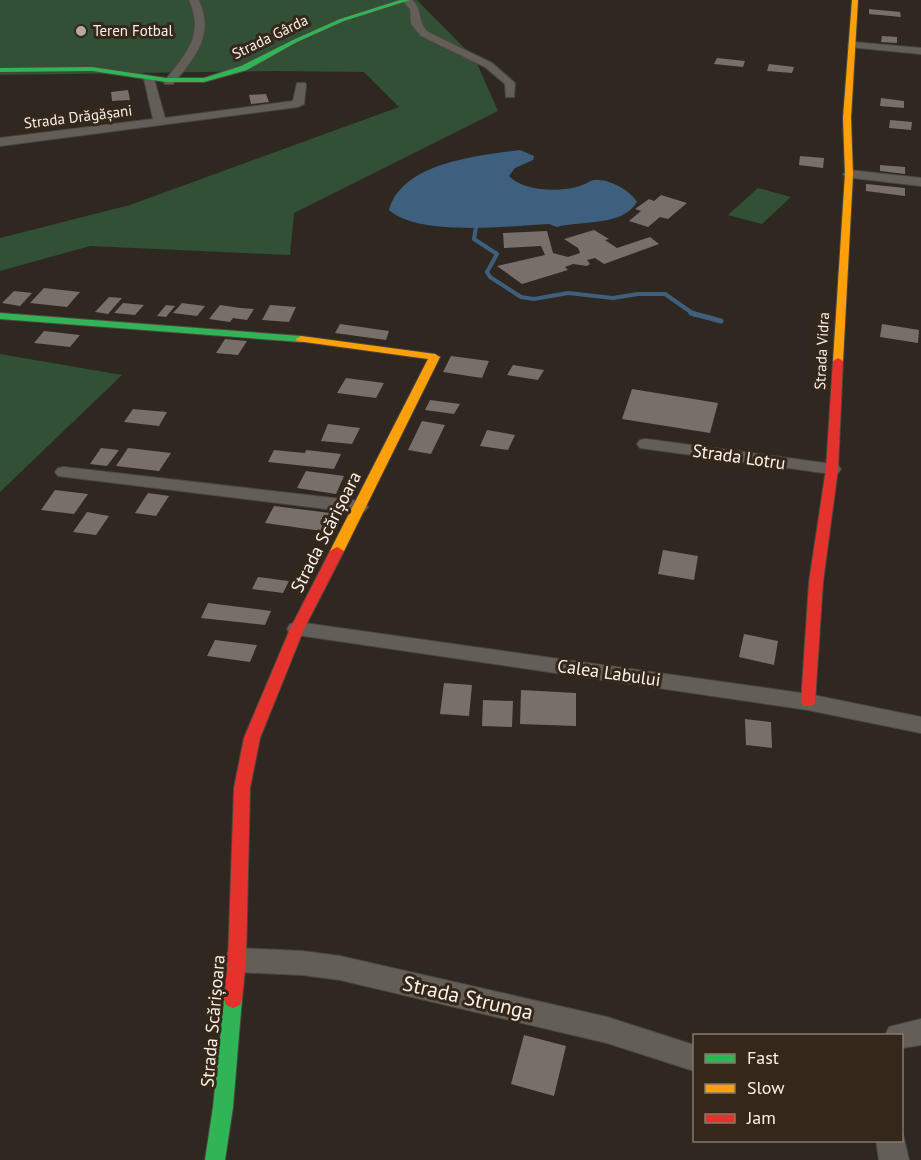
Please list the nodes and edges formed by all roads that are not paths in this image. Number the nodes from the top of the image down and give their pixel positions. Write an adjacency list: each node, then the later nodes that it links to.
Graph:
1 (194, 0): 8 (street, Strada Drăgășani)
2 (407, 0): 8 (street, Strada Gârda); 10 (street)
3 (855, 0): 4 (street, Strada Vidra)
4 (853, 45): 5 (street); 14 (street, Strada Vidra)
5 (921, 51)
6 (0, 70): 7 (street, Strada Gârda)
7 (149, 79): 8 (street, Strada Gârda); 11 (street, Strada Drăgășani)
8 (173, 82): 11 (street, Strada Drăgășani)
9 (301, 85): 12 (street, Strada Drăgășani)
10 (510, 95)
11 (154, 98): 12 (street, Strada Drăgășani)
12 (160, 122): 13 (street, Strada Drăgășani)
13 (0, 141)
14 (849, 174): 15 (street); 18 (street, Strada Vidra)
15 (921, 182)
16 (0, 316): 20 (street, Strada Scărișoara)
17 (646, 444): 18 (street, Strada Lotru)
18 (832, 469): 22 (street, Strada Vidra)
19 (64, 472): 20 (street)
20 (359, 507): 21 (street, Strada Scărișoara)
21 (297, 629): 22 (street, Calea Labului); 24 (street, Strada Scărișoara)
22 (808, 702): 23 (street, Calea Labului)
23 (921, 725)
24 (237, 960): 27 (street, Strada Strunga); 29 (street, Strada Scărișoara)
25 (921, 1032): 26 (street)
26 (903, 1034)
27 (693, 1058)
28 (891, 1142): 30 (street)
29 (215, 1160)
30 (894, 1160)

